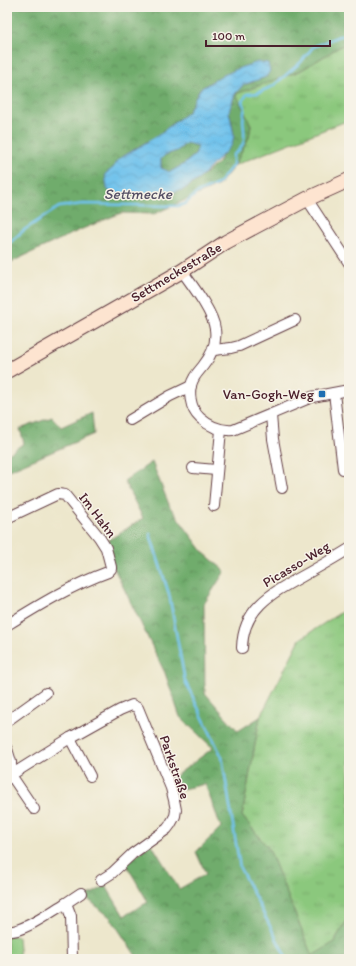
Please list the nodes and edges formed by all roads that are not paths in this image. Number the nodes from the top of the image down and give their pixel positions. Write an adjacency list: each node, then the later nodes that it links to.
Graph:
1 (349, 180): 2 (street, Settmeckestraße)
2 (307, 199): 3 (street); 4 (street, Settmeckestraße)
3 (349, 263)
4 (182, 271): 6 (street); 7 (street, Settmeckestraße)
5 (295, 320): 6 (street)
6 (214, 350): 8 (street)
7 (7, 372)
8 (191, 386): 12 (street); 13 (street)
9 (349, 390): 10 (street)
10 (334, 393): 11 (street); 15 (street)
11 (271, 414): 13 (street); 17 (street)
12 (130, 420)
13 (221, 430): 16 (street)
14 (193, 468): 16 (street)
15 (343, 469)
16 (216, 470): 18 (street)
17 (282, 488)
18 (214, 506)
19 (7, 518): 21 (street, Im Hahn)
20 (349, 550): 22 (street, Picasso-Weg)
21 (7, 625)
22 (242, 648)
23 (46, 693): 24 (street)
24 (7, 721)
25 (70, 738): 27 (street); 28 (street, Parkstraße); 30 (street, Parkstraße)
26 (7, 749): 28 (street)
27 (90, 776)
28 (9, 777): 29 (street)
29 (34, 809)
30 (101, 880)
31 (81, 893): 32 (street)
32 (66, 903): 33 (street); 34 (street)
33 (7, 931)
34 (72, 959)

